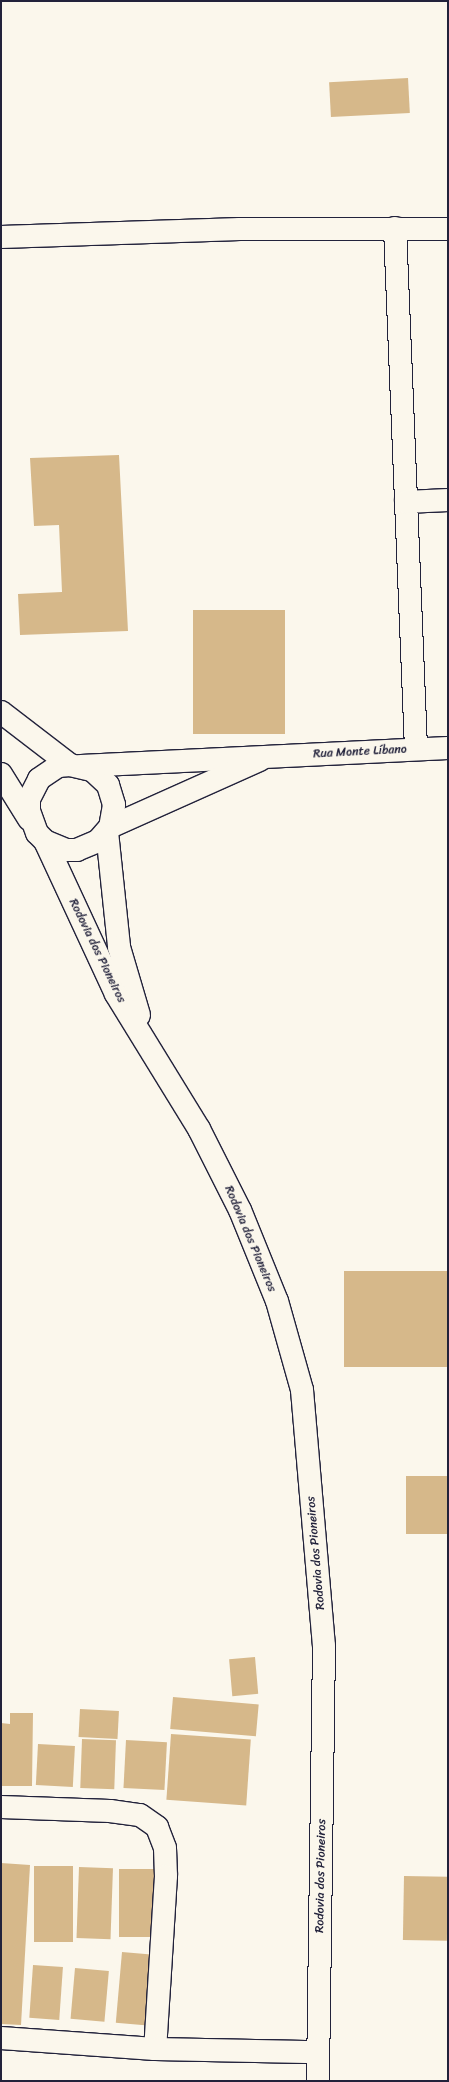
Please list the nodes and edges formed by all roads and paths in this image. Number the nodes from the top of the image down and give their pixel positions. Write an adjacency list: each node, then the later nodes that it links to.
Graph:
1 (395, 228): 2 (street); 3 (street); 5 (street)
2 (448, 229)
3 (1, 237)
4 (448, 500): 5 (street)
5 (406, 502): 8 (street)
6 (1, 712): 10 (street, Rodovia dos Pioneiros)
7 (448, 748): 8 (street, Rua Monte Líbano)
8 (416, 749): 9 (street, Rua Monte Líbano)
9 (272, 755): 10 (street, Rua Monte Líbano); 13 (street)
10 (76, 765): 12 (street); 13 (street, Rodovia dos Pioneiros)
11 (1, 774): 12 (street)
12 (31, 822): 14 (street)
13 (108, 830): 14 (street); 15 (street, Rodovia dos Pioneiros)
14 (45, 841): 15 (street, Rodovia dos Pioneiros)
15 (154, 1059): 19 (street, Rodovia dos Pioneiros)
16 (1, 1807): 18 (street)
17 (1, 2038): 18 (street)
18 (155, 2048): 19 (street)
19 (318, 2052): 20 (street, Rodovia dos Pioneiros)
20 (318, 2081)

